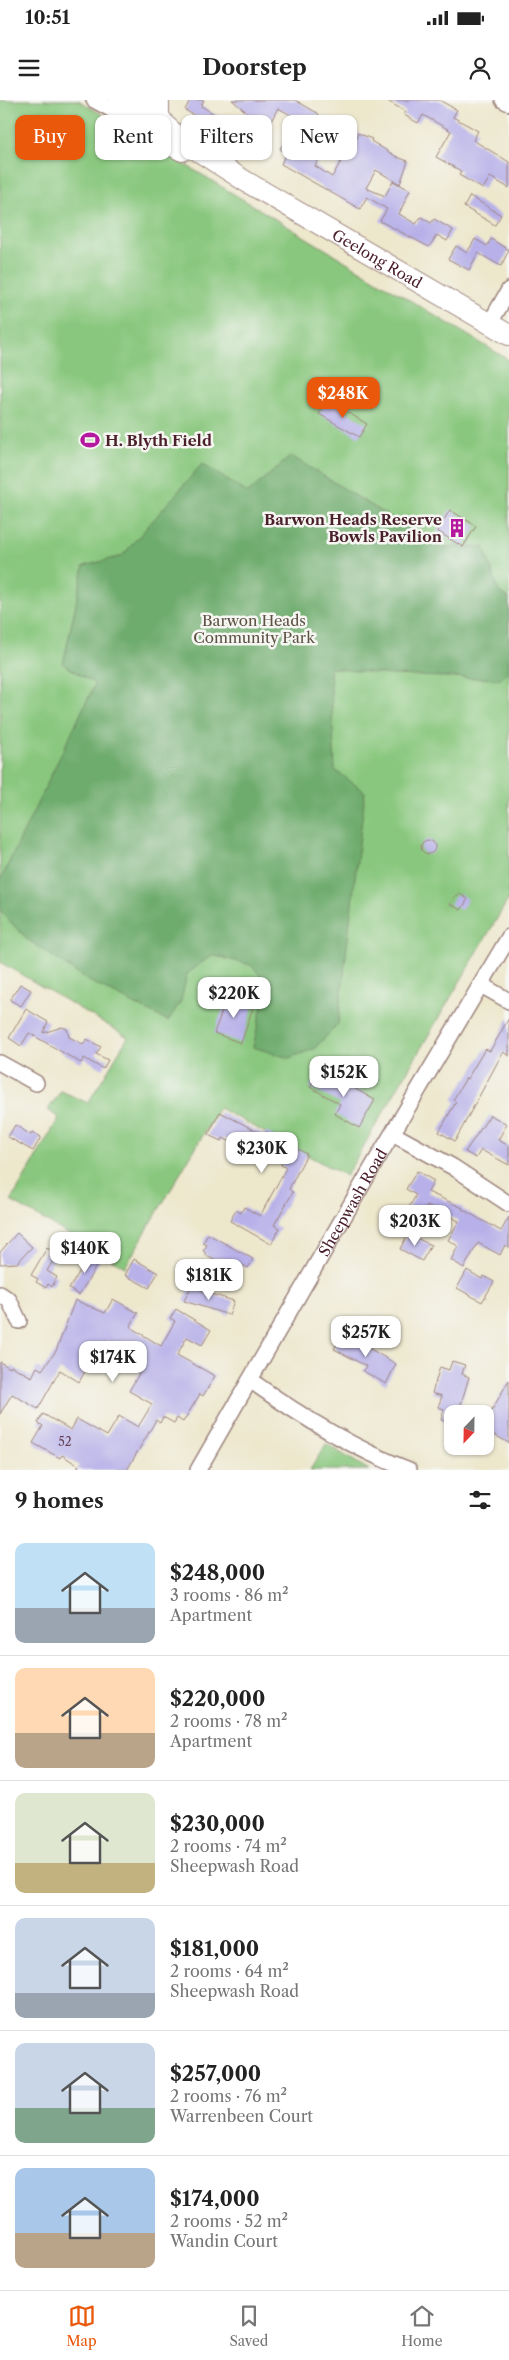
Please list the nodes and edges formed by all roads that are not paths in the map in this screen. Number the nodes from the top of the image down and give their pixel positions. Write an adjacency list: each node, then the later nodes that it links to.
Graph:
1 (94, 100): 5 (street)
2 (118, 100): 5 (street)
3 (503, 100): 4 (street)
4 (509, 103)
5 (150, 109): 7 (street, Geelong Road)
6 (509, 290): 7 (street)
7 (490, 323): 8 (street, Geelong Road)
8 (509, 334)
9 (509, 937): 10 (street, Sheepwash Road)
10 (482, 985): 11 (street); 14 (street, Sheepwash Road)
11 (509, 1001)
12 (0, 1063): 13 (street)
13 (36, 1083)
14 (393, 1134): 15 (street); 18 (street, Sheepwash Road)
15 (509, 1204)
16 (0, 1294): 17 (street)
17 (19, 1321)
18 (250, 1380): 19 (street, Sheepwash Road); 20 (street)
19 (198, 1470)
20 (409, 1470)

